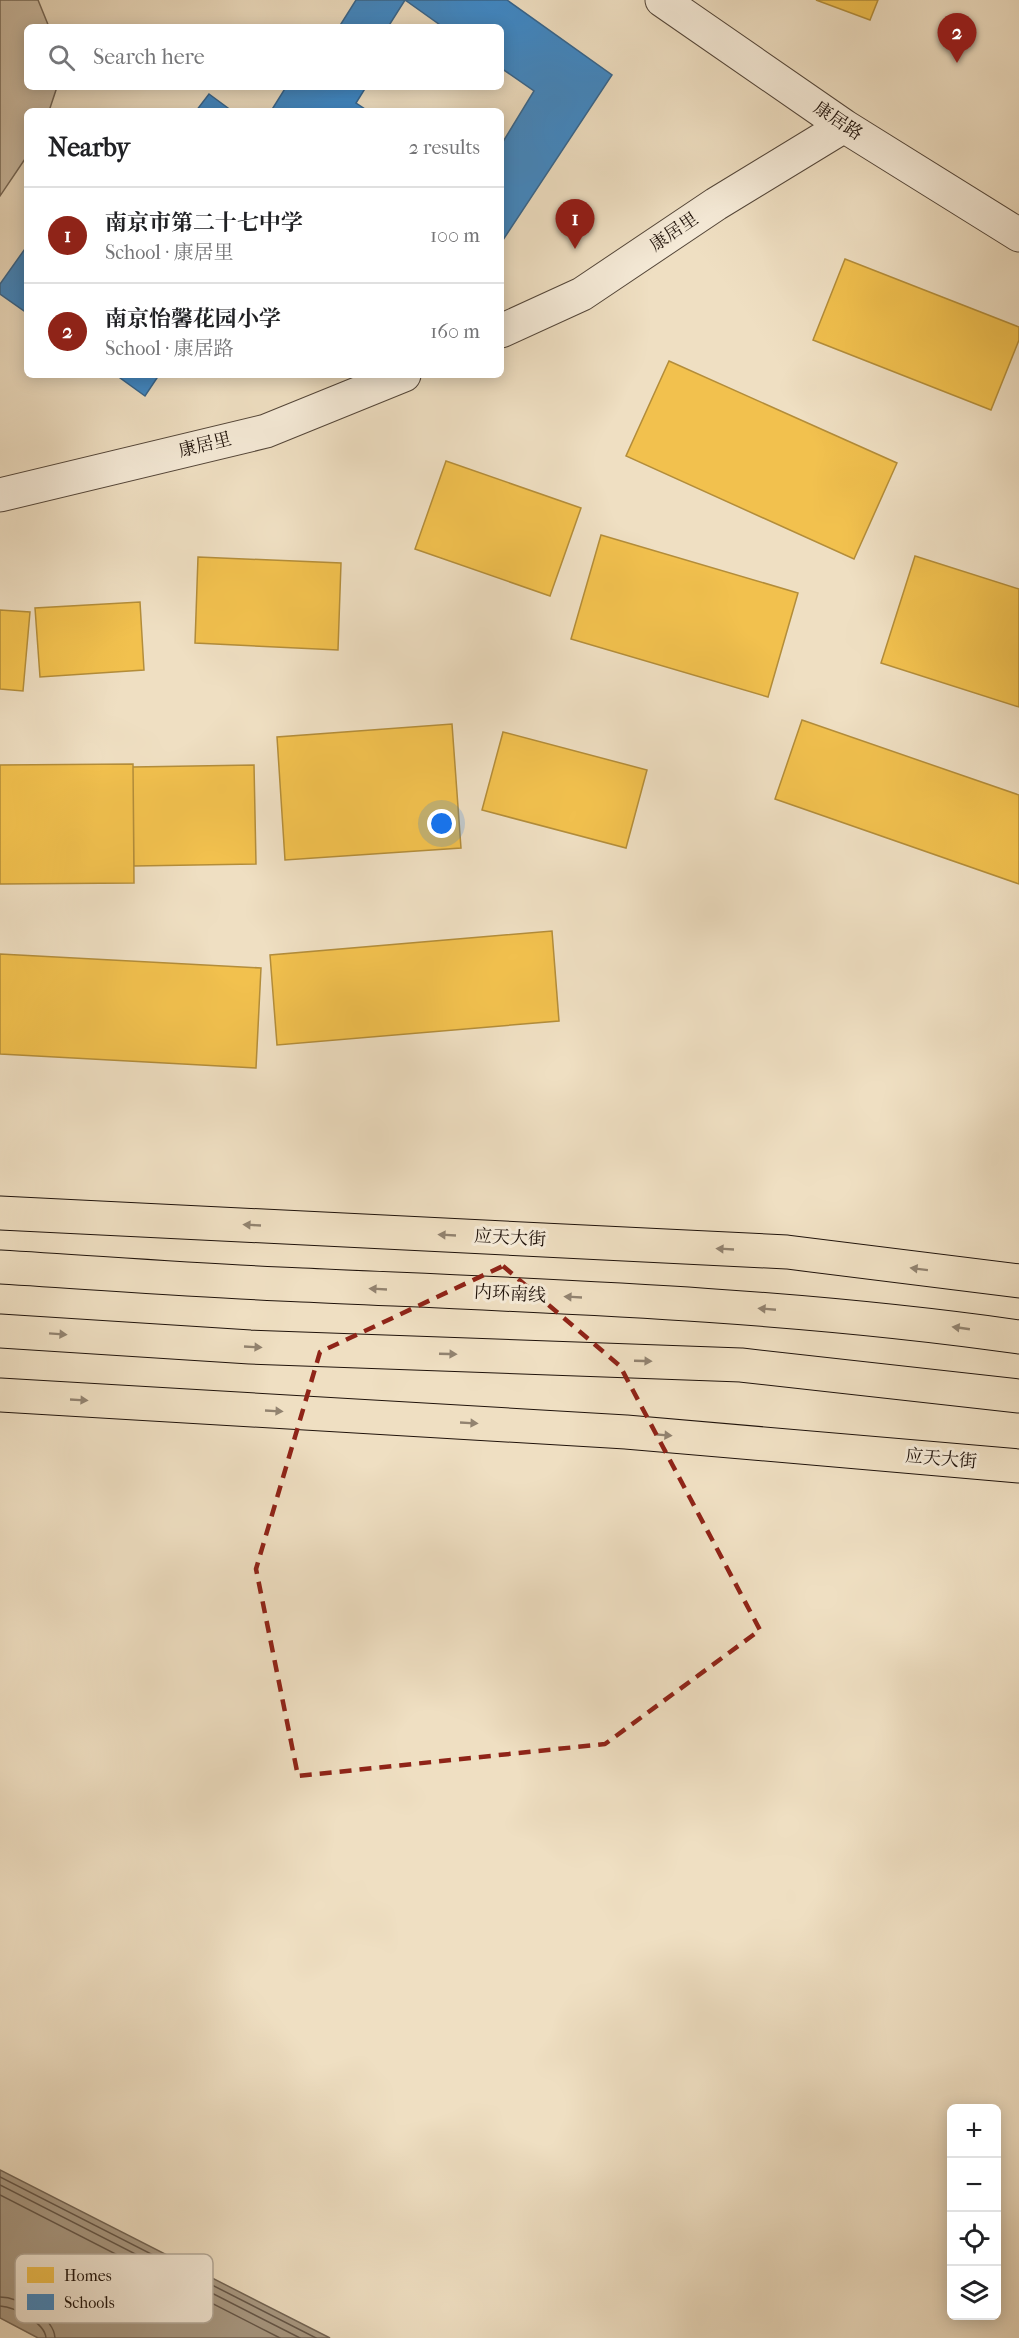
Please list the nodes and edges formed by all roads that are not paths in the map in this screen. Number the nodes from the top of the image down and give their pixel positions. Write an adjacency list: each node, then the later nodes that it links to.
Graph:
1 (662, 0): 2 (street, 康居路)
2 (843, 126): 3 (street, 康居路); 4 (street, 康居里)
3 (1019, 235)
4 (504, 331)
5 (397, 378): 6 (street, 康居里)
6 (0, 495)
7 (0, 1213): 9 (main road, 应天大街, one-way to 7)
8 (0, 1267): 11 (main road, 内环南线, one-way to 8)
9 (1019, 1281)
10 (0, 1331): 13 (main road, one-way to 13)
11 (1019, 1337)
12 (0, 1395): 14 (main road, 应天大街, one-way to 14)
13 (1019, 1396)
14 (1019, 1466)

